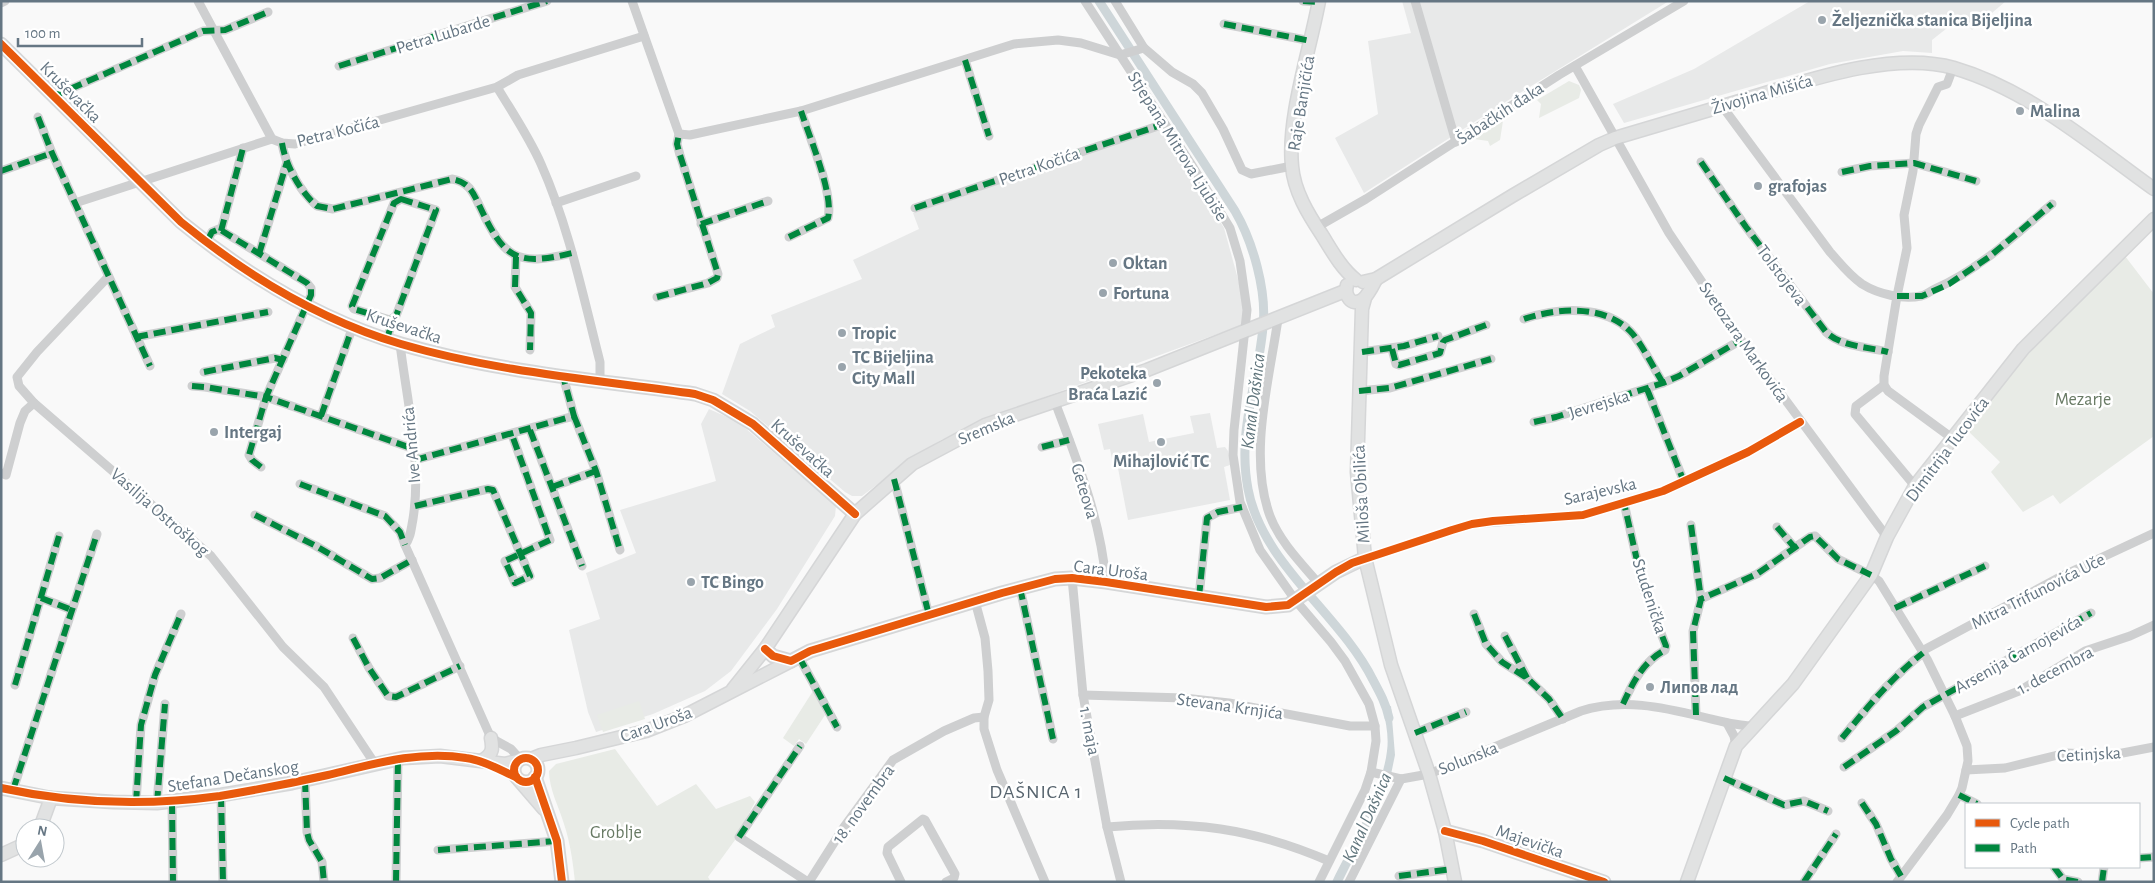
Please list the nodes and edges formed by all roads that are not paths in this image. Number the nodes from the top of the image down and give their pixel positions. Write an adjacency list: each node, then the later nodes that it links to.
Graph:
1 (5, 1): 11 (street)
2 (198, 1): 14 (street, Petra Kočića)
3 (547, 1): 21 (street, Petra Lubarde)
4 (632, 1): 15 (street)
5 (1085, 1): 19 (street, Stjepana Mitrova Ljubiše)
6 (1115, 1): 18 (street)
7 (1303, 1): 10 (street, Raje Banjičića)
8 (1415, 1): 34 (street)
9 (1684, 1): 22 (street, Šabačkih đaka)
10 (1319, 2): 16 (main road, Raje Banjičića)
11 (1, 3)
12 (268, 12): 14 (street, Kruševačka)
13 (1224, 24): 16 (street, Raje Banjičića)
14 (212, 29): 25 (street, Kruševačka); 33 (street, Petra Kočića)
15 (644, 36): 24 (street, Petra Kočića); 30 (street)
16 (1311, 41): 41 (main road, Raje Banjičića)
17 (1, 44): 25 (main road, Kruševačka)
18 (1141, 48): 19 (street); 41 (street)
19 (1123, 54): 20 (street); 29 (street, Stjepana Mitrova Ljubiše)
20 (965, 60): 27 (street); 31 (street)
21 (339, 66)
22 (1575, 66): 32 (street, Svetozara Markovića); 34 (street, Šabačkih đaka)
23 (1953, 68): 26 (main road, Živojina Mišića); 40 (street); 47 (main road, Živojina Mišića)
24 (497, 87): 35 (street, Petra Kočića); 50 (street)
25 (54, 96): 45 (main road, Kruševačka)
26 (1722, 106): 32 (main road, Živojina Mišića); 65 (street)
27 (800, 111): 30 (street); 57 (street)
28 (38, 117): 37 (street)
29 (1164, 124): 52 (street, Petra Kočića); 74 (street, Stjepana Mitrova Ljubiše)
30 (679, 134): 54 (street)
31 (988, 136)
32 (1615, 138): 64 (main road, Živojina Mišića); 78 (street, Svetozara Markovića)
33 (272, 139): 35 (street, Petra Kočića); 36 (street)
34 (1456, 142): 55 (street, Šabačkih đaka)
35 (282, 143): 38 (street)
36 (243, 148): 45 (street); 56 (street)
37 (52, 153): 42 (street); 49 (street)
38 (287, 162): 60 (street); 61 (street)
39 (1701, 162): 83 (street, Tolstojeva)
40 (1914, 163): 43 (street); 46 (street); 65 (street)
41 (1292, 166): 55 (main road, Raje Banjičića)
42 (1, 171)
43 (1842, 172)
44 (636, 176): 50 (street)
45 (140, 181): 49 (street); 58 (main road, Kruševačka)
46 (1976, 181)
47 (2154, 189)
48 (768, 201): 54 (street)
49 (75, 203): 63 (street)
50 (556, 203): 59 (street)
51 (2052, 204): 65 (street)
52 (915, 208)
53 (2154, 219): 104 (main road, Dimitrija Tucovića)
54 (701, 224): 66 (street)
55 (1317, 227): 62 (main road, Raje Banjičića)
56 (222, 231): 58 (street); 60 (street)
57 (789, 236)
58 (206, 242): 67 (main road, Kruševačka)
59 (572, 253): 61 (street); 89 (street)
60 (259, 254): 67 (street)
61 (516, 257): 81 (street)
62 (1345, 271): 64 (main road, Miloša Obilića)
63 (108, 277): 76 (street); 97 (street, Vasilija Ostroškog)
64 (1356, 294): 71 (main road, Sremska); 82 (main road, Miloša Obilića)
65 (1897, 296): 83 (street)
66 (657, 297)
67 (308, 306): 73 (main road, Kruševačka); 85 (street)
68 (268, 312): 76 (street)
69 (1524, 318): 90 (street)
70 (394, 319): 70 (street); 77 (street)
71 (1275, 321): 74 (main road, Sremska); 138 (street)
72 (1486, 325): 80 (street)
73 (353, 326): 77 (main road, Kruševačka); 98 (street)
74 (1245, 332): 96 (main road, Sremska); 119 (street, Stjepana Mitrova Ljubiše)
75 (1438, 336): 80 (street)
76 (136, 337): 86 (street)
77 (387, 339): 79 (main road, Kruševačka)
78 (1741, 340): 90 (street, Jevrejska); 101 (street, Svetozara Markovića)
79 (400, 344): 88 (main road, Kruševačka); 107 (street, Ive Andrića)
80 (1392, 348): 82 (street)
81 (530, 350)
82 (1362, 352): 94 (main road, Miloša Obilića)
83 (1888, 352): 91 (street)
84 (1491, 359): 94 (street)
85 (283, 360): 87 (street); 95 (street)
86 (150, 366)
87 (204, 372)
88 (563, 376): 89 (main road, Kruševačka); 99 (street)
89 (600, 380): 120 (main road, Kruševačka)
90 (1663, 383): 93 (street, Jevrejska)
91 (1884, 385): 104 (street); 115 (street)
92 (192, 386): 95 (street)
93 (1647, 389): 100 (street, Jevrejska); 113 (street)
94 (1359, 391): 131 (main road, Miloša Obilića)
95 (266, 397): 98 (street); 109 (street)
96 (1055, 402): 105 (street, Geteova); 112 (main road, Sremska)
97 (34, 403): 111 (street); 186 (street, Vasilija Ostroškog)
98 (320, 416): 107 (street)
99 (574, 416): 102 (street); 110 (street)
100 (1534, 422)
101 (1800, 422): 113 (street, Sarajevska); 127 (street, Svetozara Markovića)
102 (530, 430): 103 (street); 116 (street)
103 (512, 435): 108 (street); 118 (street)
104 (1952, 438): 115 (main road, Dimitrija Tucovića)
105 (1069, 440): 106 (street); 137 (street, Geteova)
106 (1042, 447)
107 (414, 449): 108 (street, Ive Andrića)
108 (416, 460): 118 (street, Ive Andrića)
109 (261, 467)
110 (596, 471): 116 (street); 130 (street)
111 (3, 474)
112 (894, 479): 120 (main road, Sremska); 150 (street)
113 (1684, 482): 117 (street, Sarajevska)
114 (300, 484): 128 (street)
115 (1915, 486): 127 (main road, Dimitrija Tucovića)
116 (552, 487): 133 (street)
117 (1624, 503): 131 (street, Sarajevska); 164 (street, Studenička)
118 (415, 506): 128 (street, Ive Andrića)
119 (1242, 506): 140 (street); 143 (street, Stjepana Mitrova Ljubiše)
120 (855, 514): 154 (main road, Sremska)
121 (255, 515): 132 (street)
122 (1691, 525): 142 (street)
123 (1777, 527): 129 (street)
124 (2154, 533): 155 (street, Mitra Trifunovića Uče)
125 (98, 534): 146 (street, Stefana Dečanskog)
126 (60, 536): 141 (street)
127 (1887, 537): 135 (main road, Dimitrija Tucovića)
128 (406, 545): 132 (street)
129 (1795, 548): 135 (street); 142 (street)
130 (620, 550)
131 (1365, 558): 138 (main road, Cara Uroša); 174 (main road, Miloša Obilića)
132 (412, 560): 157 (street)
133 (582, 566)
134 (1984, 566): 145 (street)
135 (1871, 575): 145 (street, Arsenija Čarnojevića); 172 (main road, Dimitrija Tucovića)
136 (1072, 578): 137 (main road, Cara Uroša); 139 (main road, Cara Uroša); 162 (street, 1. maja)
137 (1106, 582): 140 (main road, Cara Uroša)
138 (1318, 585): 143 (main road, Cara Uroša)
139 (1020, 588): 144 (main road, Cara Uroša); 177 (street)
140 (1200, 597): 143 (main road, Cara Uroša)
141 (41, 598): 146 (street); 159 (street)
142 (1701, 599): 166 (street)
143 (1297, 600): 171 (street, Stjepana Mitrova Ljubiše)
144 (975, 601): 150 (main road, Cara Uroša); 168 (street)
145 (1895, 608): 155 (street, Arsenija Čarnojevića)
146 (72, 610): 196 (street, Stefana Dečanskog)
147 (2091, 613): 161 (street, Arsenija Čarnojevića)
148 (181, 614): 201 (street)
149 (1474, 614): 158 (street)
150 (930, 615): 156 (main road, Cara Uroša)
151 (2154, 625): 167 (street, 1. decembra)
152 (1505, 636): 158 (street)
153 (353, 638): 157 (street)
154 (765, 649): 156 (main road); 160 (main road, Sremska)
155 (1923, 652): 161 (street, Arsenija Čarnojevića); 176 (street)
156 (795, 659): 160 (main road, Cara Uroša); 173 (street)
157 (460, 666): 175 (street)
158 (1527, 678): 169 (street)
159 (15, 685)
160 (734, 690): 181 (main road, Cara Uroša)
161 (1944, 694): 167 (street, Arsenija Čarnojevića); 187 (street, Arsenija Čarnojevića)
162 (1083, 695): 171 (street, Stevana Krnjića); 208 (street, 1. maja)
163 (165, 704): 202 (street)
164 (1623, 704): 166 (street, Solunska); 169 (street, Solunska)
165 (1466, 712): 174 (street)
166 (1696, 715): 170 (street, Solunska)
167 (1955, 716): 188 (street, Arsenija Čarnojevića)
168 (984, 717): 228 (street, 18. novembra); 231 (street)
169 (1563, 719): 190 (street, Solunska)
170 (1727, 723): 172 (street, Solunska); 179 (street)
171 (1376, 726): 189 (street)
172 (1753, 726): 179 (main road, Dimitrija Tucovića)
173 (837, 727)
174 (1415, 732): 190 (main road, Miloša Obilića)
175 (491, 738): 184 (main road); 185 (street)
176 (1842, 738)
177 (1053, 739)
178 (800, 746): 228 (street, 18. novembra)
179 (1736, 746): 193 (main road, Dimitrija Tucovića)
180 (2154, 747): 188 (street, Cetinjska)
181 (576, 748): 185 (main road); 191 (main road)
182 (468, 758): 183 (main road, Stefana Dečanskog); 184 (main road); 192 (main road)
183 (398, 759): 186 (main road, Stefana Dečanskog); 226 (street)
184 (483, 760): 185 (main road)
185 (524, 760): 191 (main road); 192 (main road)
186 (375, 764): 195 (main road, Stefana Dečanskog)
187 (1844, 767)
188 (1966, 770): 198 (street, Arsenija Čarnojevića)
189 (1373, 772): 194 (street, Solunska); 217 (street)
190 (1429, 774): 194 (street, Solunska); 209 (main road, Miloša Obilića)
191 (536, 776): 192 (main road); 206 (main road)
192 (518, 778): 206 (main road)
193 (1724, 778): 205 (street); 237 (main road, Dimitrija Tucovića)
194 (1398, 779): 234 (street)
195 (305, 780): 197 (main road, Stefana Dečanskog); 225 (street)
196 (7, 789): 199 (main road, Stefana Dečanskog)
197 (221, 796): 200 (main road, Stefana Dečanskog); 224 (street)
198 (1959, 796): 204 (street); 222 (street, Arsenija Čarnojevića)
199 (52, 798): 201 (main road, Stefana Dečanskog); 207 (main road)
200 (172, 802): 202 (main road, Stefana Dečanskog); 223 (street)
201 (136, 803): 202 (main road, Stefana Dečanskog)
202 (157, 803)
203 (1862, 803): 222 (street)
204 (1974, 803)
205 (1828, 811)
206 (548, 815): 211 (main road)
207 (44, 818)
208 (1107, 827): 217 (street); 232 (street, 1. maja)
209 (1445, 831): 220 (main road, Miloša Obilića); 236 (main road, Majevička)
210 (1836, 834): 238 (street)
211 (557, 841): 213 (street); 227 (main road)
212 (15, 849): 214 (main road)
213 (438, 850)
214 (1, 855)
215 (2154, 857): 216 (street)
216 (2140, 858)
217 (1329, 862): 233 (street)
218 (2055, 868): 239 (street)
219 (2104, 868): 240 (street)
220 (1452, 869): 221 (street); 235 (main road, Miloša Obilića)
221 (1399, 876)
222 (1899, 879)
223 (173, 882)
224 (223, 882)
225 (324, 882)
226 (396, 882)
227 (562, 882)
228 (809, 882)
229 (901, 882): 230 (street)
230 (946, 882)
231 (1045, 882)
232 (1121, 882)
233 (1318, 882)
234 (1349, 882)
235 (1455, 882)
236 (1604, 882)
237 (1687, 882)
238 (1804, 882)
239 (2078, 882)
240 (2102, 882)

